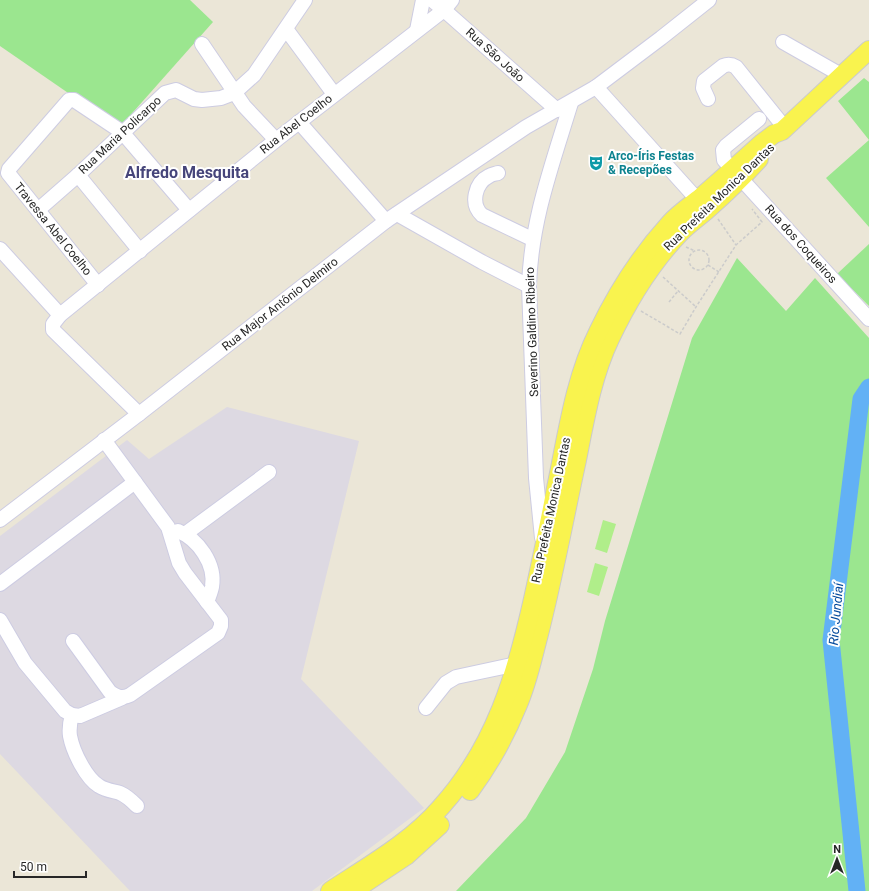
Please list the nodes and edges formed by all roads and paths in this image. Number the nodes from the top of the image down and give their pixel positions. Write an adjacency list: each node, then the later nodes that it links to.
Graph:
1 (305, 0): 6 (street)
2 (423, 0): 7 (street)
3 (432, 0): 5 (street, Rua São João)
4 (709, 0): 12 (street, Rua Major Antônio Delmiro)
5 (448, 5): 7 (street, Rua Abel Coelho); 17 (street, Rua São João)
6 (286, 29): 13 (street); 14 (street)
7 (417, 30): 14 (street, Rua Abel Coelho)
8 (783, 42): 11 (street)
9 (202, 44): 13 (street)
10 (869, 50): 11 (main road, Rua Prefeita Monica Dantas)
11 (841, 75): 20 (main road, Rua Prefeita Monica Dantas)
12 (596, 87): 16 (street, Rua Major Antônio Delmiro); 29 (street)
13 (234, 94): 21 (street, Rua Maria Policarpo); 22 (street)
14 (334, 94): 19 (street, Rua Abel Coelho)
15 (708, 99): 20 (street)
16 (570, 103): 17 (street, Rua Major Antônio Delmiro); 31 (street, Severino Galdino Ribeiro)
17 (557, 110): 30 (street, Rua Major Antônio Delmiro)
18 (760, 119): 24 (street, Rua dos Coqueiros)
19 (299, 122): 22 (street, Rua Abel Coelho); 30 (street)
20 (783, 129): 24 (main road, Rua Prefeita Monica Dantas)
21 (122, 132): 25 (street, Rua Maria Policarpo); 27 (street, Travessa Abel Coelho); 28 (street)
22 (276, 140): 28 (street, Rua Abel Coelho)
23 (498, 173): 31 (street)
24 (737, 173): 29 (main road, Rua Prefeita Monica Dantas); 47 (street, Rua dos Coqueiros)
25 (78, 175): 27 (street, Rua Maria Policarpo); 35 (street)
26 (748, 204): 33 (path)
27 (38, 210): 40 (street, Travessa Abel Coelho)
28 (189, 210): 35 (street, Rua Abel Coelho)
29 (707, 210): 33 (path); 55 (main road, Rua Prefeita Monica Dantas)
30 (392, 217): 41 (street); 48 (street, Rua Major Antônio Delmiro)
31 (532, 239): 41 (street, Severino Galdino Ribeiro)
32 (683, 245): 36 (path)
33 (736, 245): 38 (path)
34 (0, 248): 46 (street)
35 (140, 251): 40 (street, Rua Abel Coelho)
36 (695, 251): 37 (path); 37 (path)
37 (708, 265): 38 (path)
38 (719, 272): 44 (path)
39 (660, 274): 42 (path)
40 (98, 285): 46 (street, Rua Abel Coelho)
41 (529, 286): 55 (street, Severino Galdino Ribeiro)
42 (678, 291): 43 (path); 44 (path)
43 (669, 302)
44 (696, 307): 45 (path)
45 (640, 310)
46 (60, 315): 48 (street, Rua Abel Coelho)
47 (869, 319)
48 (139, 414): 49 (street, Rua Major Antônio Delmiro)
49 (104, 440): 51 (street); 52 (street, Rua Major Antônio Delmiro)
50 (269, 472): 54 (street)
51 (135, 482): 53 (street); 56 (street)
52 (0, 520)
53 (168, 527): 54 (street); 57 (street)
54 (185, 534): 57 (street)
55 (550, 553): 60 (main road, Rua Prefeita Monica Dantas); 66 (main road, Rua Prefeita Monica Dantas)
56 (0, 584)
57 (207, 602): 61 (street)
58 (0, 620): 63 (street)
59 (73, 641): 61 (street)
60 (517, 664): 62 (street); 65 (main road, Rua Prefeita Monica Dantas)
61 (122, 698): 63 (street)
62 (426, 708)
63 (72, 715): 64 (street)
64 (137, 806)
65 (330, 891)
66 (353, 891)

